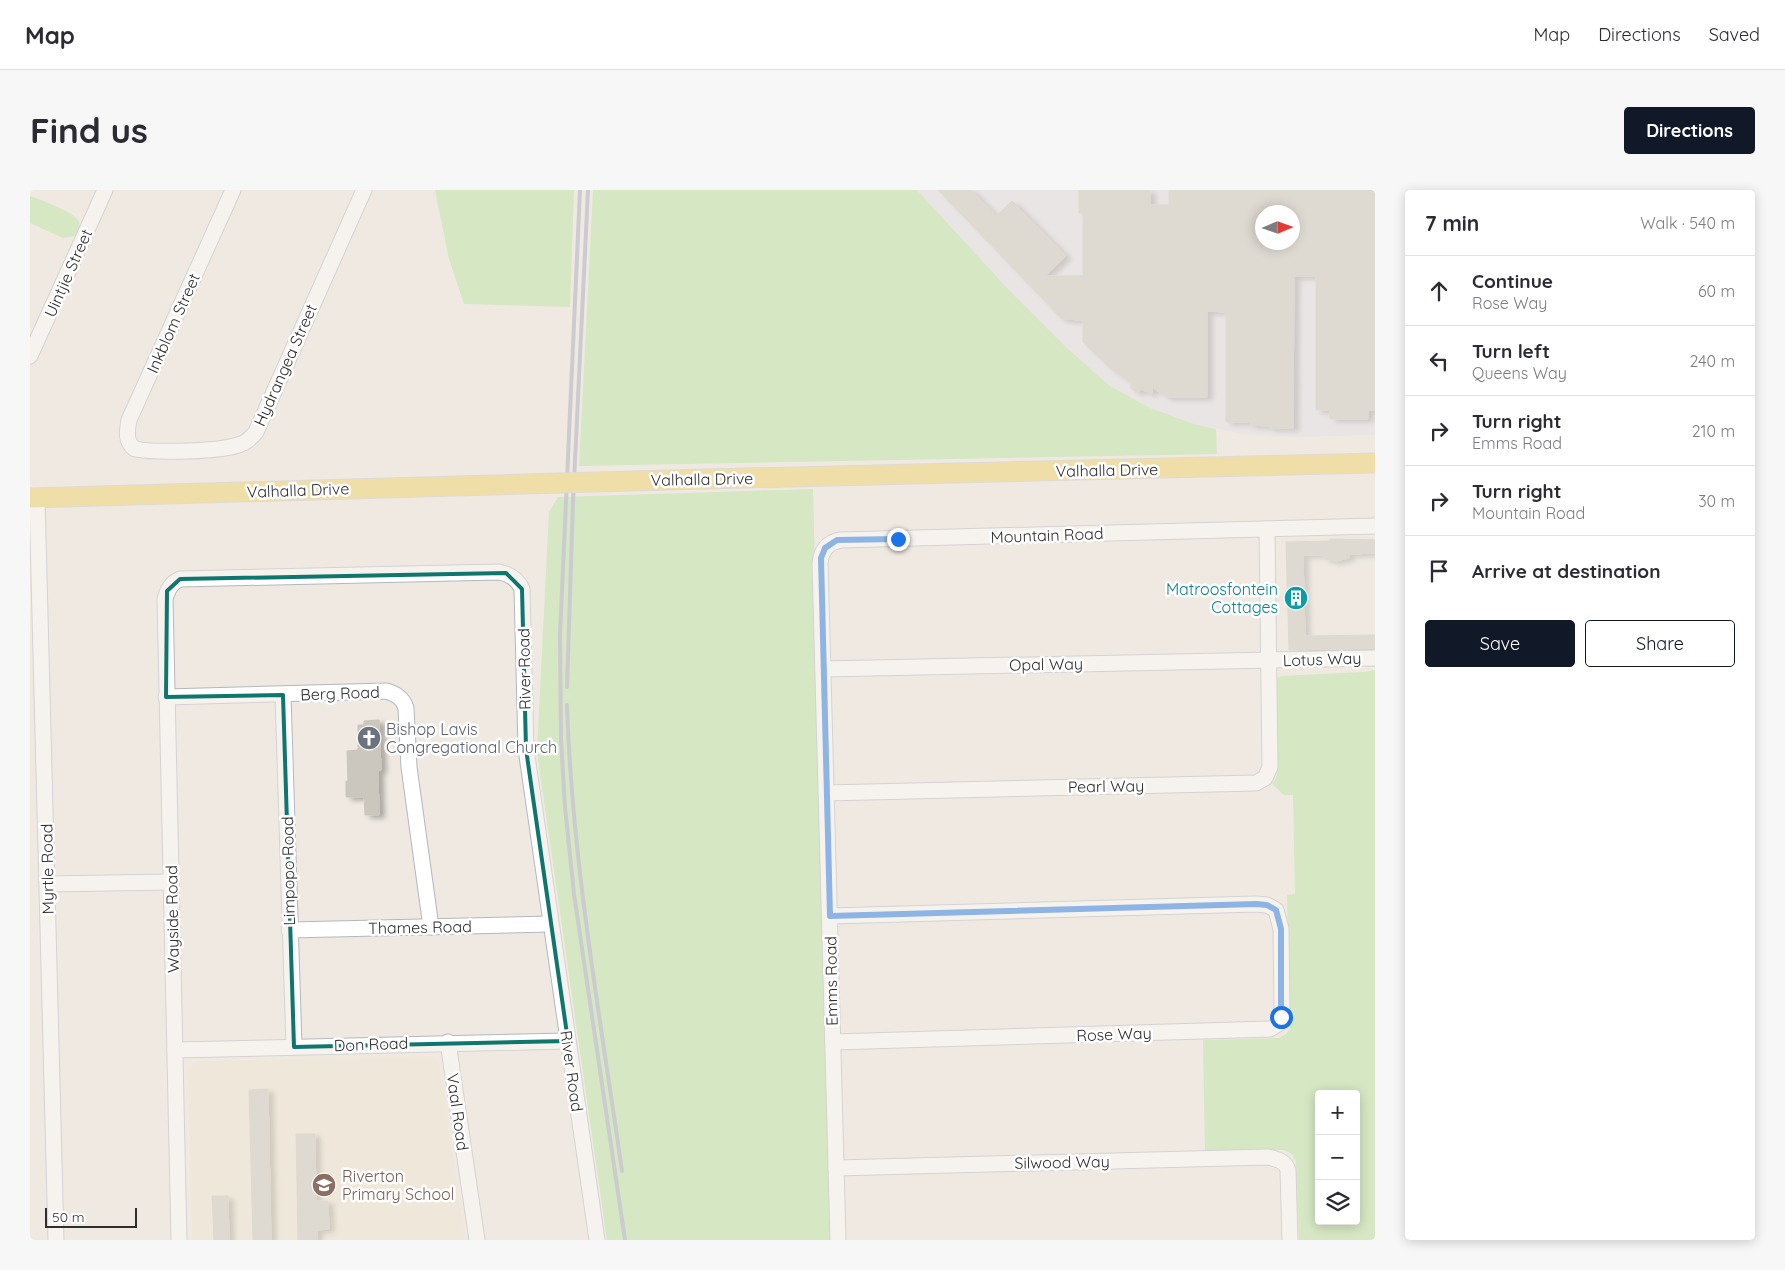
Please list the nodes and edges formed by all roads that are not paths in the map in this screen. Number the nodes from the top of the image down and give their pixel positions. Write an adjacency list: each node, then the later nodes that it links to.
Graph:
1 (105, 190): 4 (street, Uintjie Street)
2 (233, 190): 5 (street, Inkblom Street)
3 (364, 190): 5 (street, Hydrangea Street)
4 (30, 356)
5 (143, 450)
6 (1375, 463): 7 (main road, Valhalla Drive, bridge)
7 (33, 498): 19 (street, Myrtle Road)
8 (1375, 526): 9 (street, Mountain Road)
9 (1267, 529): 10 (street, Mountain Road); 13 (street)
10 (829, 544): 14 (street, Emms Road)
11 (165, 599): 16 (street, Wayside Road); 21 (street, River Road)
12 (1375, 658): 13 (street, Lotus Way)
13 (1268, 660): 14 (street, Opal Way); 17 (street, Pearl Way)
14 (823, 669): 17 (street, Emms Road)
15 (283, 695): 16 (street, Berg Road); 22 (street, Berg Road); 23 (street, Limpopo Road)
16 (166, 698): 18 (street, Wayside Road)
17 (826, 793): 20 (street, Emms Road)
18 (171, 882): 19 (street); 28 (street, Wayside Road)
19 (47, 884): 30 (street, Myrtle Road)
20 (830, 916): 26 (street, Emms Road); 26 (street, Rose Way)
21 (551, 924): 22 (street, Thames Road); 24 (street, River Road)
22 (431, 927): 23 (street, Thames Road)
23 (289, 930): 27 (street, Limpopo Road)
24 (568, 1041): 25 (street, Don Road); 33 (street, River Road)
25 (448, 1042): 27 (street, Don Road); 32 (street, Vaal Road)
26 (833, 1042): 29 (street, Emms Road)
27 (294, 1046): 28 (street, Don Road)
28 (175, 1050): 31 (street, Wayside Road)
29 (836, 1168): 34 (street, Emms Road); 35 (street, Silwood Way)
30 (56, 1240)
31 (179, 1240)
32 (477, 1240)
33 (597, 1240)
34 (838, 1240)
35 (1290, 1240)

